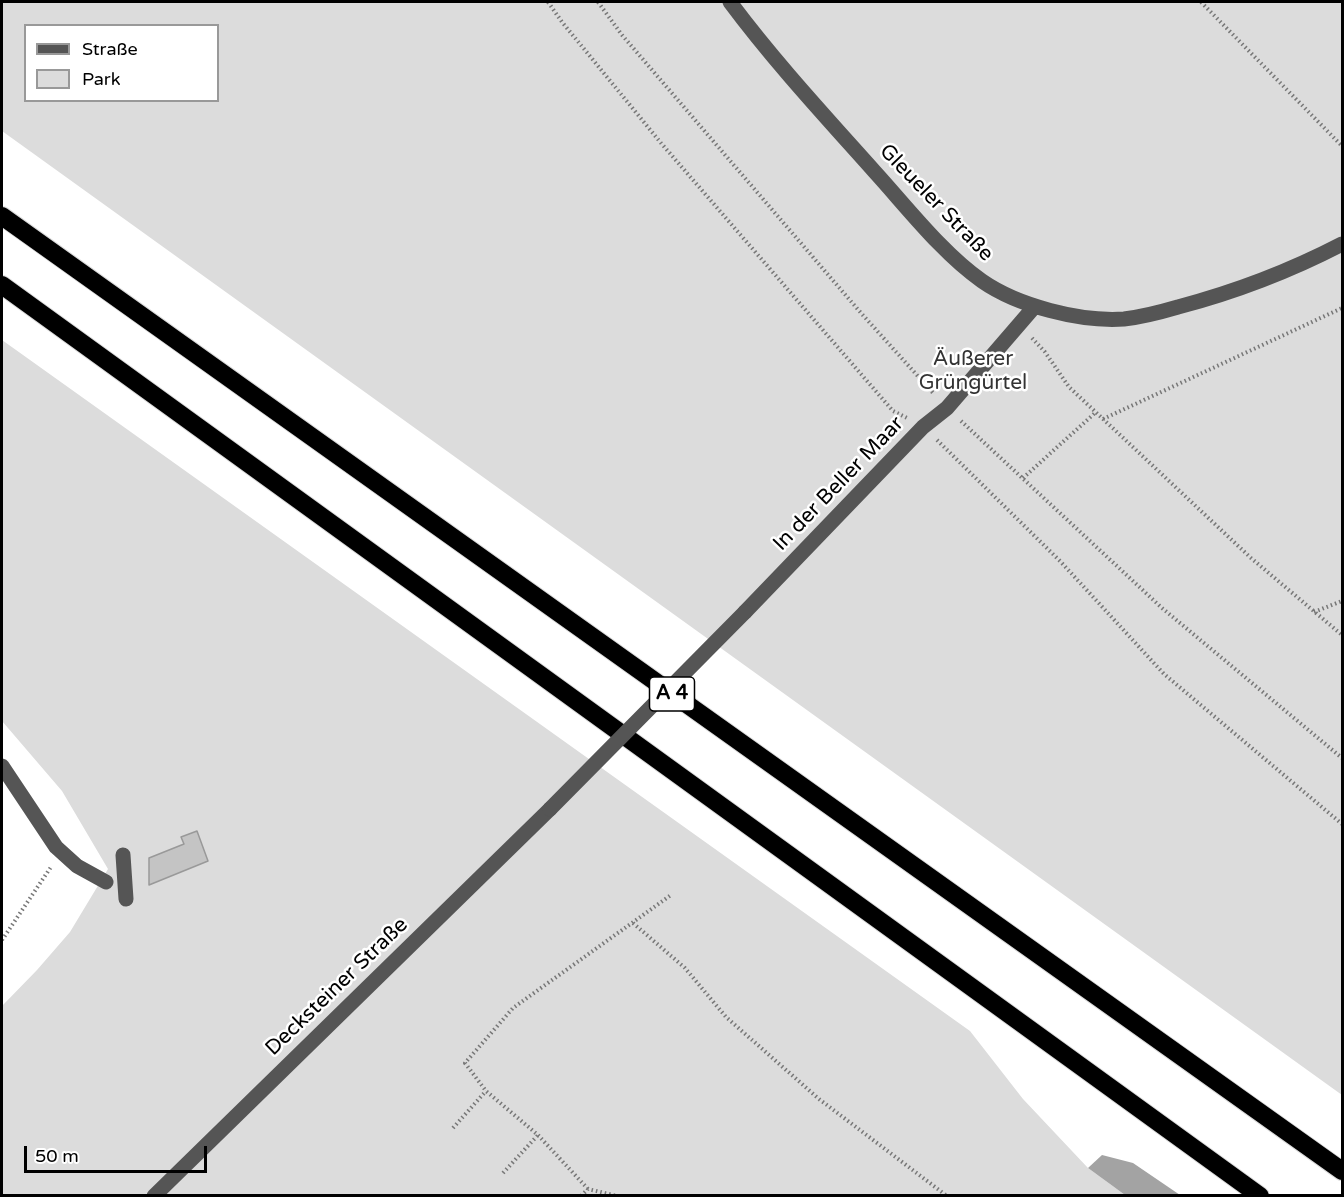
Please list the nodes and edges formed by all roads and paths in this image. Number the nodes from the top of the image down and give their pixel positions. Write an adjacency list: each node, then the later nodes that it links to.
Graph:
1 (548, 2): 15 (path)
2 (598, 2): 12 (path)
3 (730, 2): 9 (street, Gleueler Straße)
4 (1201, 2): 5 (path)
5 (1342, 146)
6 (2, 216): 34 (highway, A 4)
7 (1342, 244): 9 (street, Gleueler Straße)
8 (2, 285): 41 (highway)
9 (1035, 306): 11 (street, In der Beller Maar)
10 (1342, 308): 14 (path)
11 (1018, 324): 12 (street, In der Beller Maar); 13 (path)
12 (947, 408): 15 (street, In der Beller Maar); 16 (path)
13 (1096, 412): 14 (path); 16 (path)
14 (1103, 419): 18 (path)
15 (923, 427): 22 (street, In der Beller Maar, bridge); 23 (path)
16 (1023, 478): 20 (path)
17 (1342, 601): 18 (path)
18 (1314, 612): 19 (path)
19 (1342, 635)
20 (1342, 758)
21 (2, 765): 24 (street)
22 (550, 809): 37 (street, Decksteiner Straße)
23 (1342, 824)
24 (62, 852): 26 (street); 30 (path)
25 (123, 855): 28 (street)
26 (106, 882)
27 (671, 895): 29 (path)
28 (126, 899)
29 (633, 922): 31 (path); 40 (path)
30 (2, 940)
31 (486, 1091): 32 (path); 33 (path)
32 (453, 1128)
33 (538, 1136): 35 (path); 36 (path)
34 (1342, 1171)
35 (503, 1173)
36 (588, 1189): 38 (path); 39 (path)
37 (154, 1196)
38 (581, 1196)
39 (617, 1196)
40 (947, 1196)
41 (1260, 1196)

